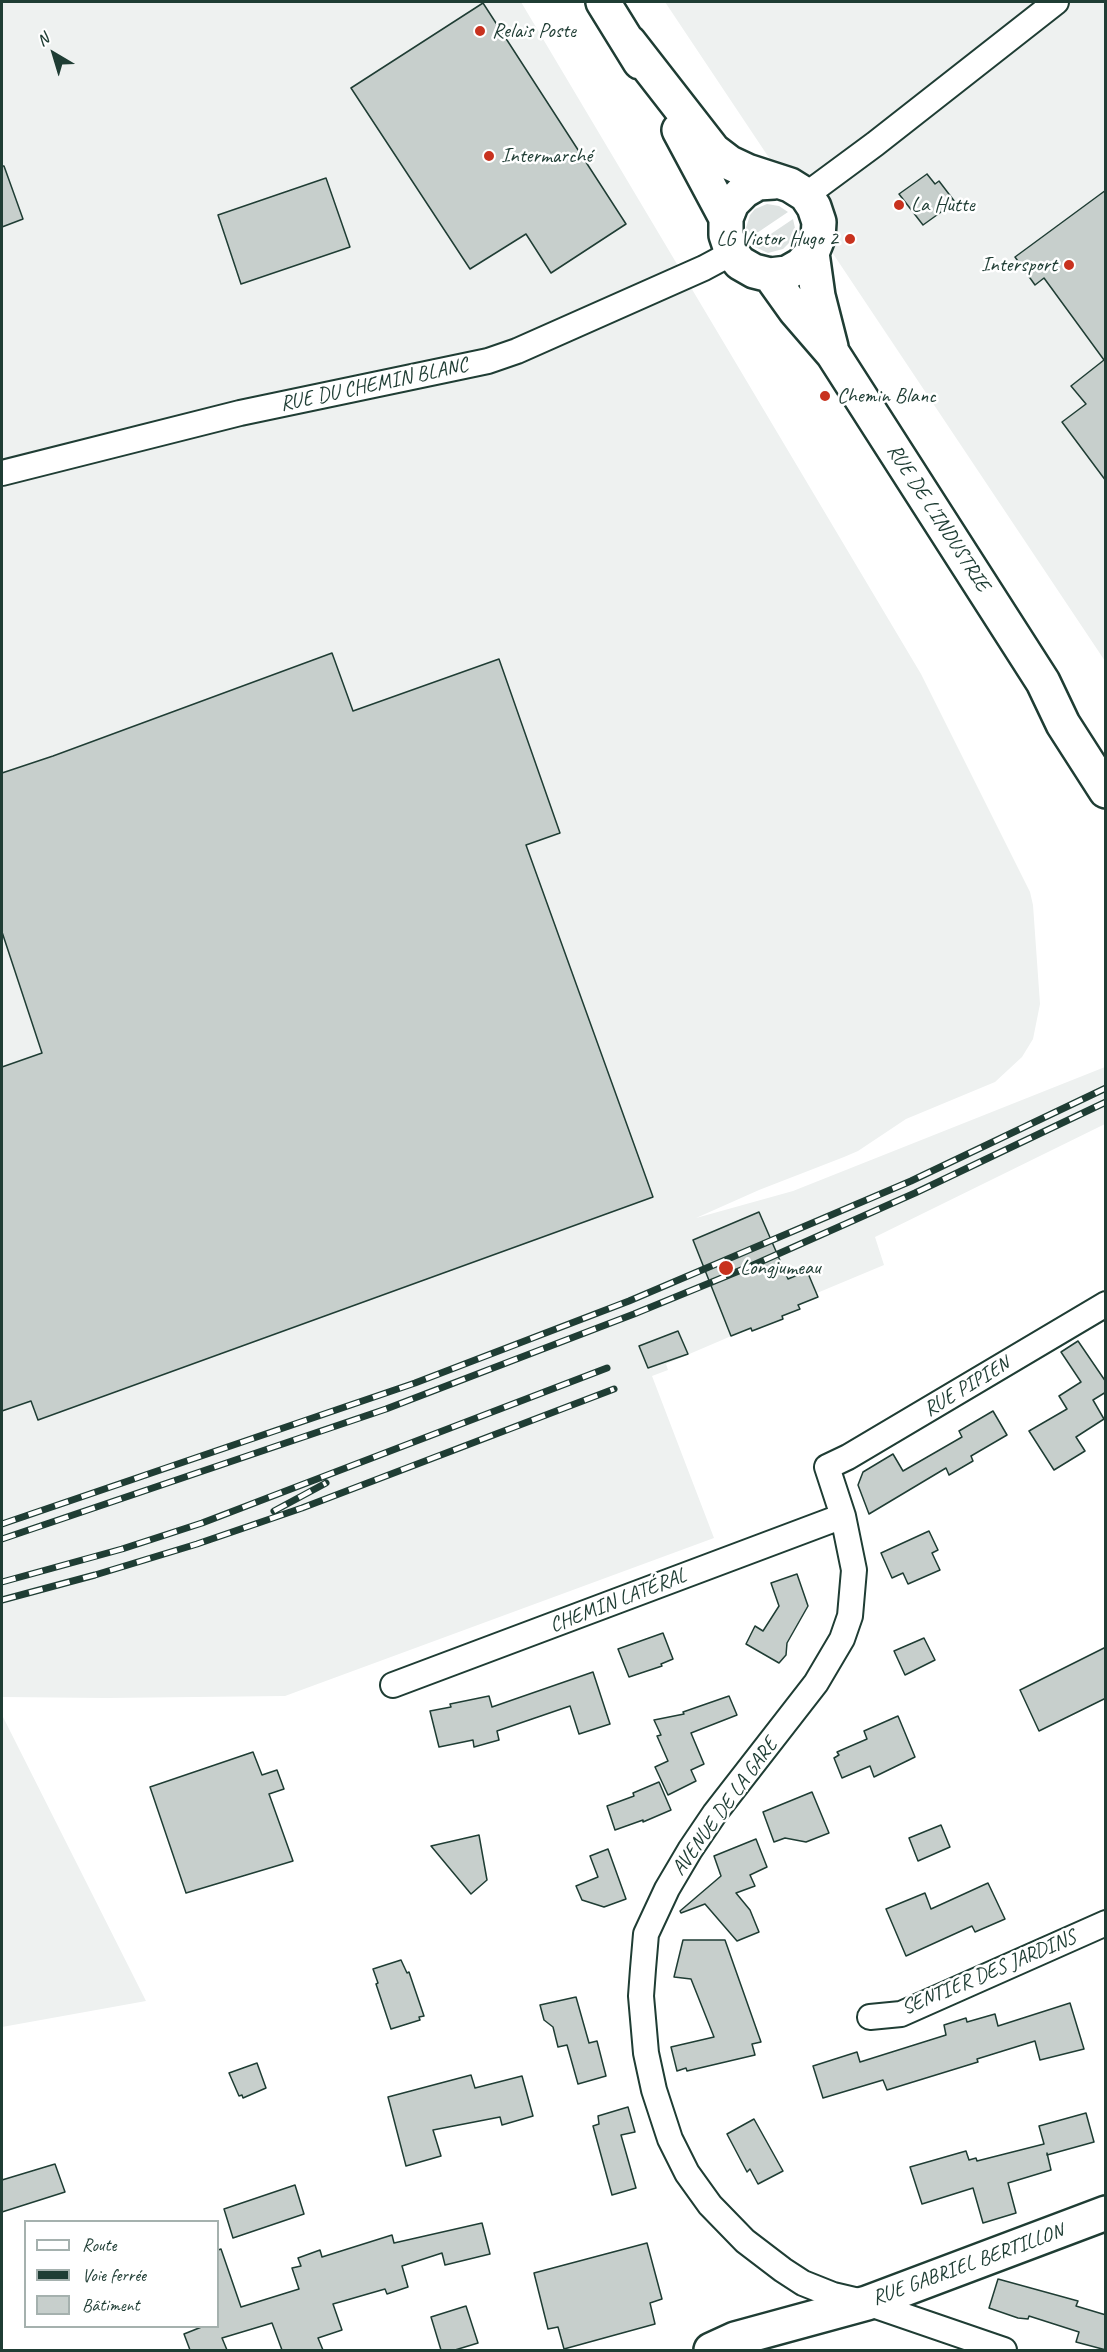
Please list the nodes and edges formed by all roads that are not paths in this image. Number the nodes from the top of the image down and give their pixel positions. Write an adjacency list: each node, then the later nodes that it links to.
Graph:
1 (603, 2): 3 (street)
2 (1056, 2): 5 (street)
3 (629, 42): 4 (street); 6 (street)
4 (774, 182): 5 (street); 6 (street)
5 (806, 195): 8 (street)
6 (726, 218): 7 (street)
7 (732, 253): 9 (street); 11 (street, RUE DU CHEMIN BLANC)
8 (812, 253): 9 (street); 10 (street, RUE DE L'INDUSTRIE)
9 (770, 275): 10 (street, RUE DE L'INDUSTRIE)
10 (833, 354): 12 (street, RUE DE L'INDUSTRIE)
11 (2, 473)
12 (1043, 682): 13 (street, RUE DE L'INDUSTRIE); 14 (street, RUE DE L'INDUSTRIE)
13 (1106, 760)
14 (1106, 791)
15 (1106, 1304): 16 (street, RUE PIPIEN)
16 (827, 1467): 17 (street, AVENUE DE LA GARE)
17 (843, 1516): 18 (street, CHEMIN LATÉRAL); 22 (street, AVENUE DE LA GARE)
18 (393, 1685)
19 (1106, 1923): 20 (street, SENTIER DES JARDINS)
20 (870, 2017)
21 (1106, 2213): 22 (street, RUE GABRIEL BERTILLON)
22 (867, 2303): 23 (street, RUE GABRIEL BERTILLON); 24 (street, AVENUE DE LA GARE)
23 (711, 2350)
24 (1004, 2350)

